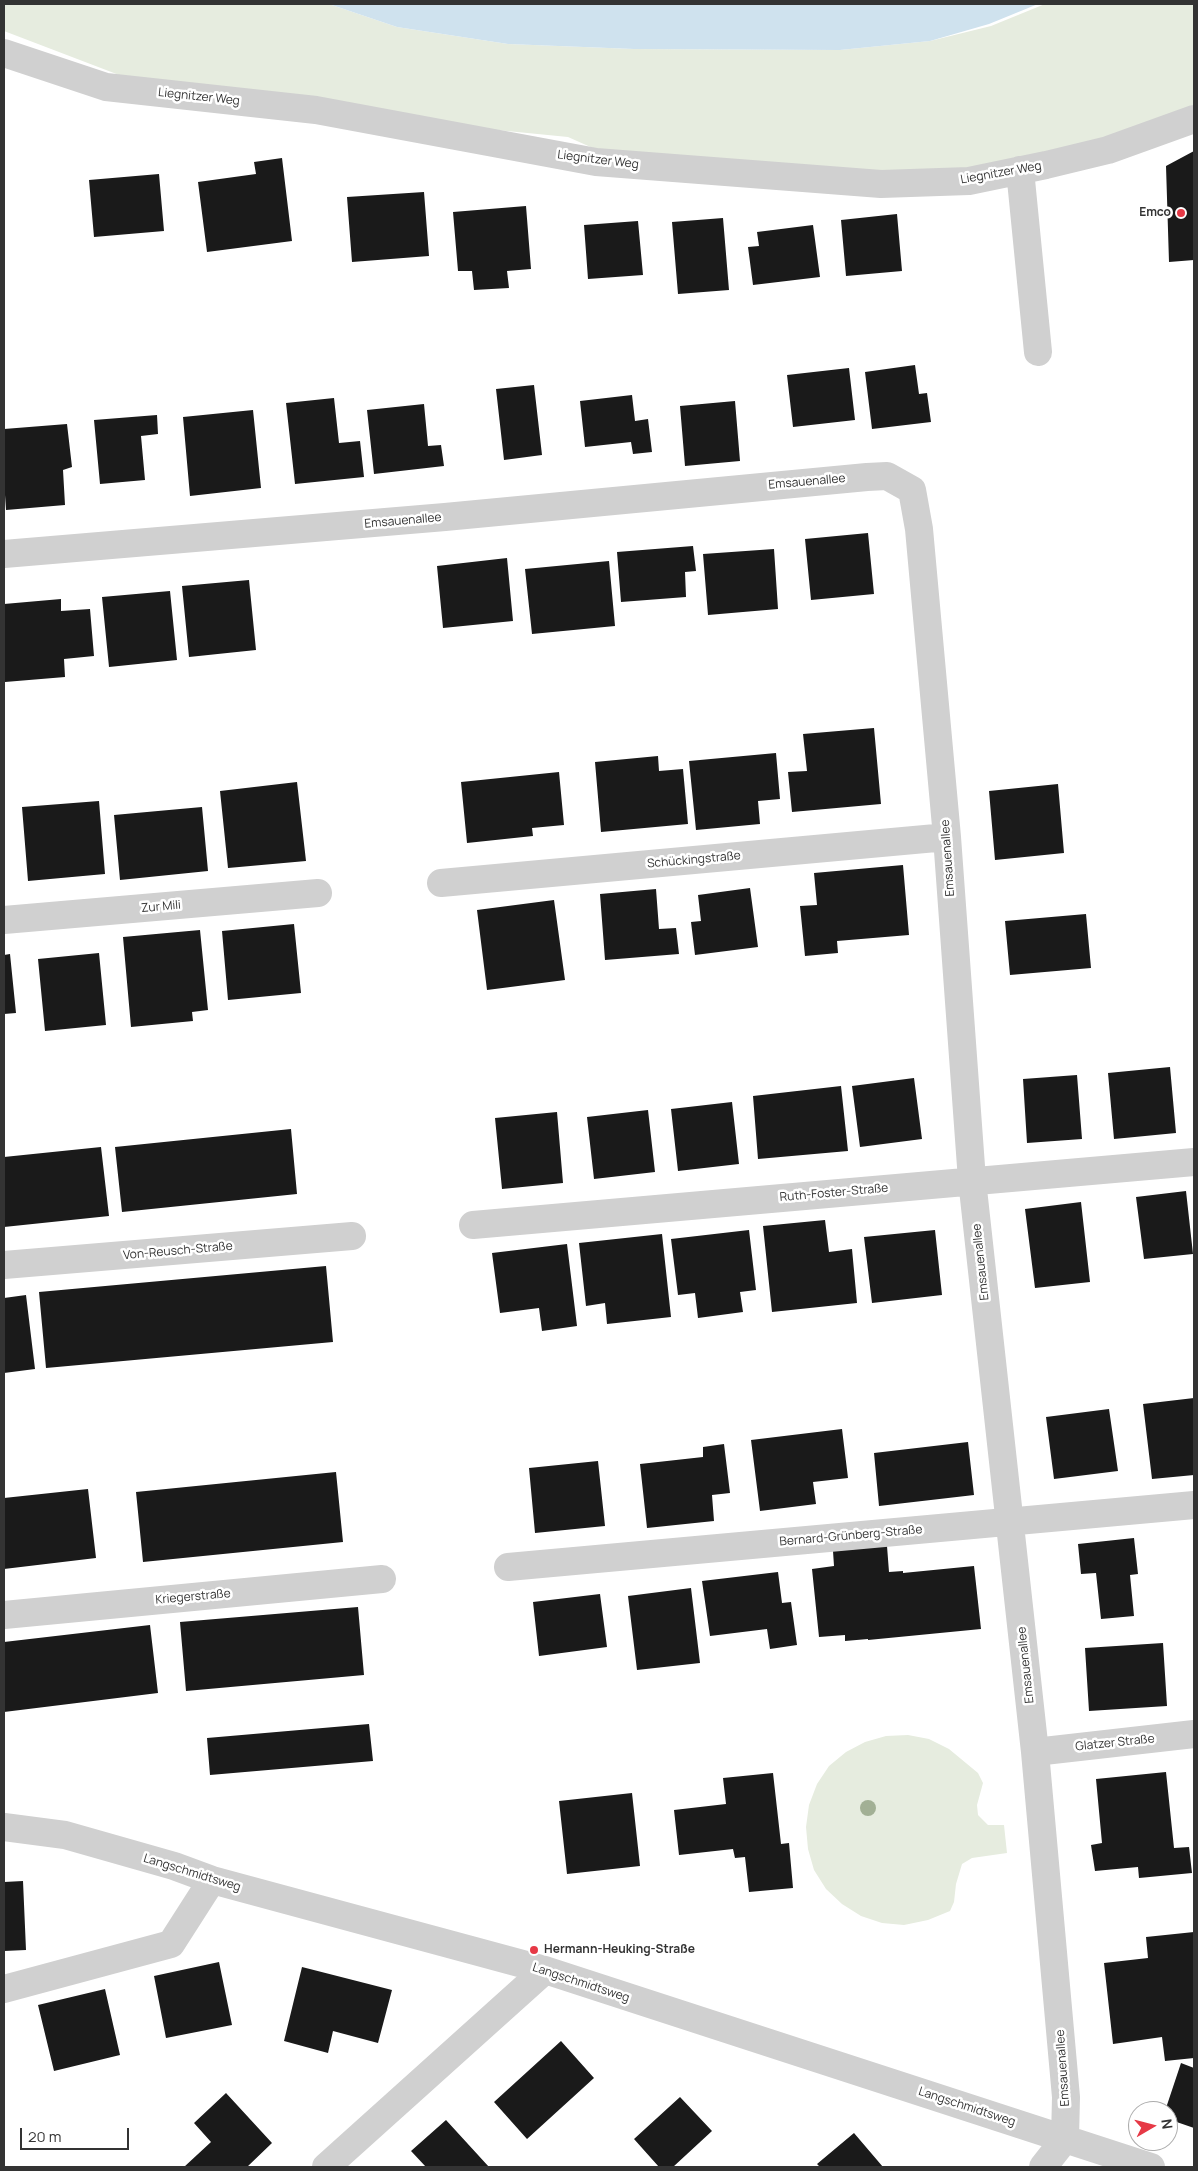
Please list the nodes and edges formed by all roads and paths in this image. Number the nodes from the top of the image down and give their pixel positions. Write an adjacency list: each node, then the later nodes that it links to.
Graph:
1 (4, 53): 3 (street, Liegnitzer Weg)
2 (1194, 119): 3 (street, Liegnitzer Weg)
3 (1020, 170): 4 (street)
4 (1038, 352)
5 (4, 554): 6 (street, Emsauenallee)
6 (947, 837): 7 (street, Schückingstraße); 11 (street, Emsauenallee)
7 (441, 883)
8 (318, 893): 9 (street, Zur Mili)
9 (4, 920)
10 (1194, 1162): 11 (street, Ruth-Foster-Straße)
11 (972, 1180): 12 (street, Ruth-Foster-Straße); 16 (street, Emsauenallee)
12 (473, 1225)
13 (352, 1236): 14 (street, Von-Reusch-Straße)
14 (4, 1265)
15 (1194, 1505): 16 (street, Bernard-Grünberg-Straße)
16 (1010, 1522): 17 (street, Bernard-Grünberg-Straße); 21 (street, Emsauenallee)
17 (508, 1567)
18 (382, 1579): 19 (street, Kriegerstraße)
19 (4, 1615)
20 (1194, 1734): 21 (street, Glatzer Straße)
21 (1035, 1752): 26 (street, Emsauenallee)
22 (4, 1827): 23 (street, Langschmidtsweg)
23 (212, 1880): 24 (street, Langschmidtsweg); 25 (street)
24 (544, 1970): 26 (street, Langschmidtsweg); 27 (street)
25 (4, 1989)
26 (1065, 2139): 28 (street); 29 (street, Langschmidtsweg)
27 (326, 2167)
28 (1043, 2167)
29 (1152, 2167)

